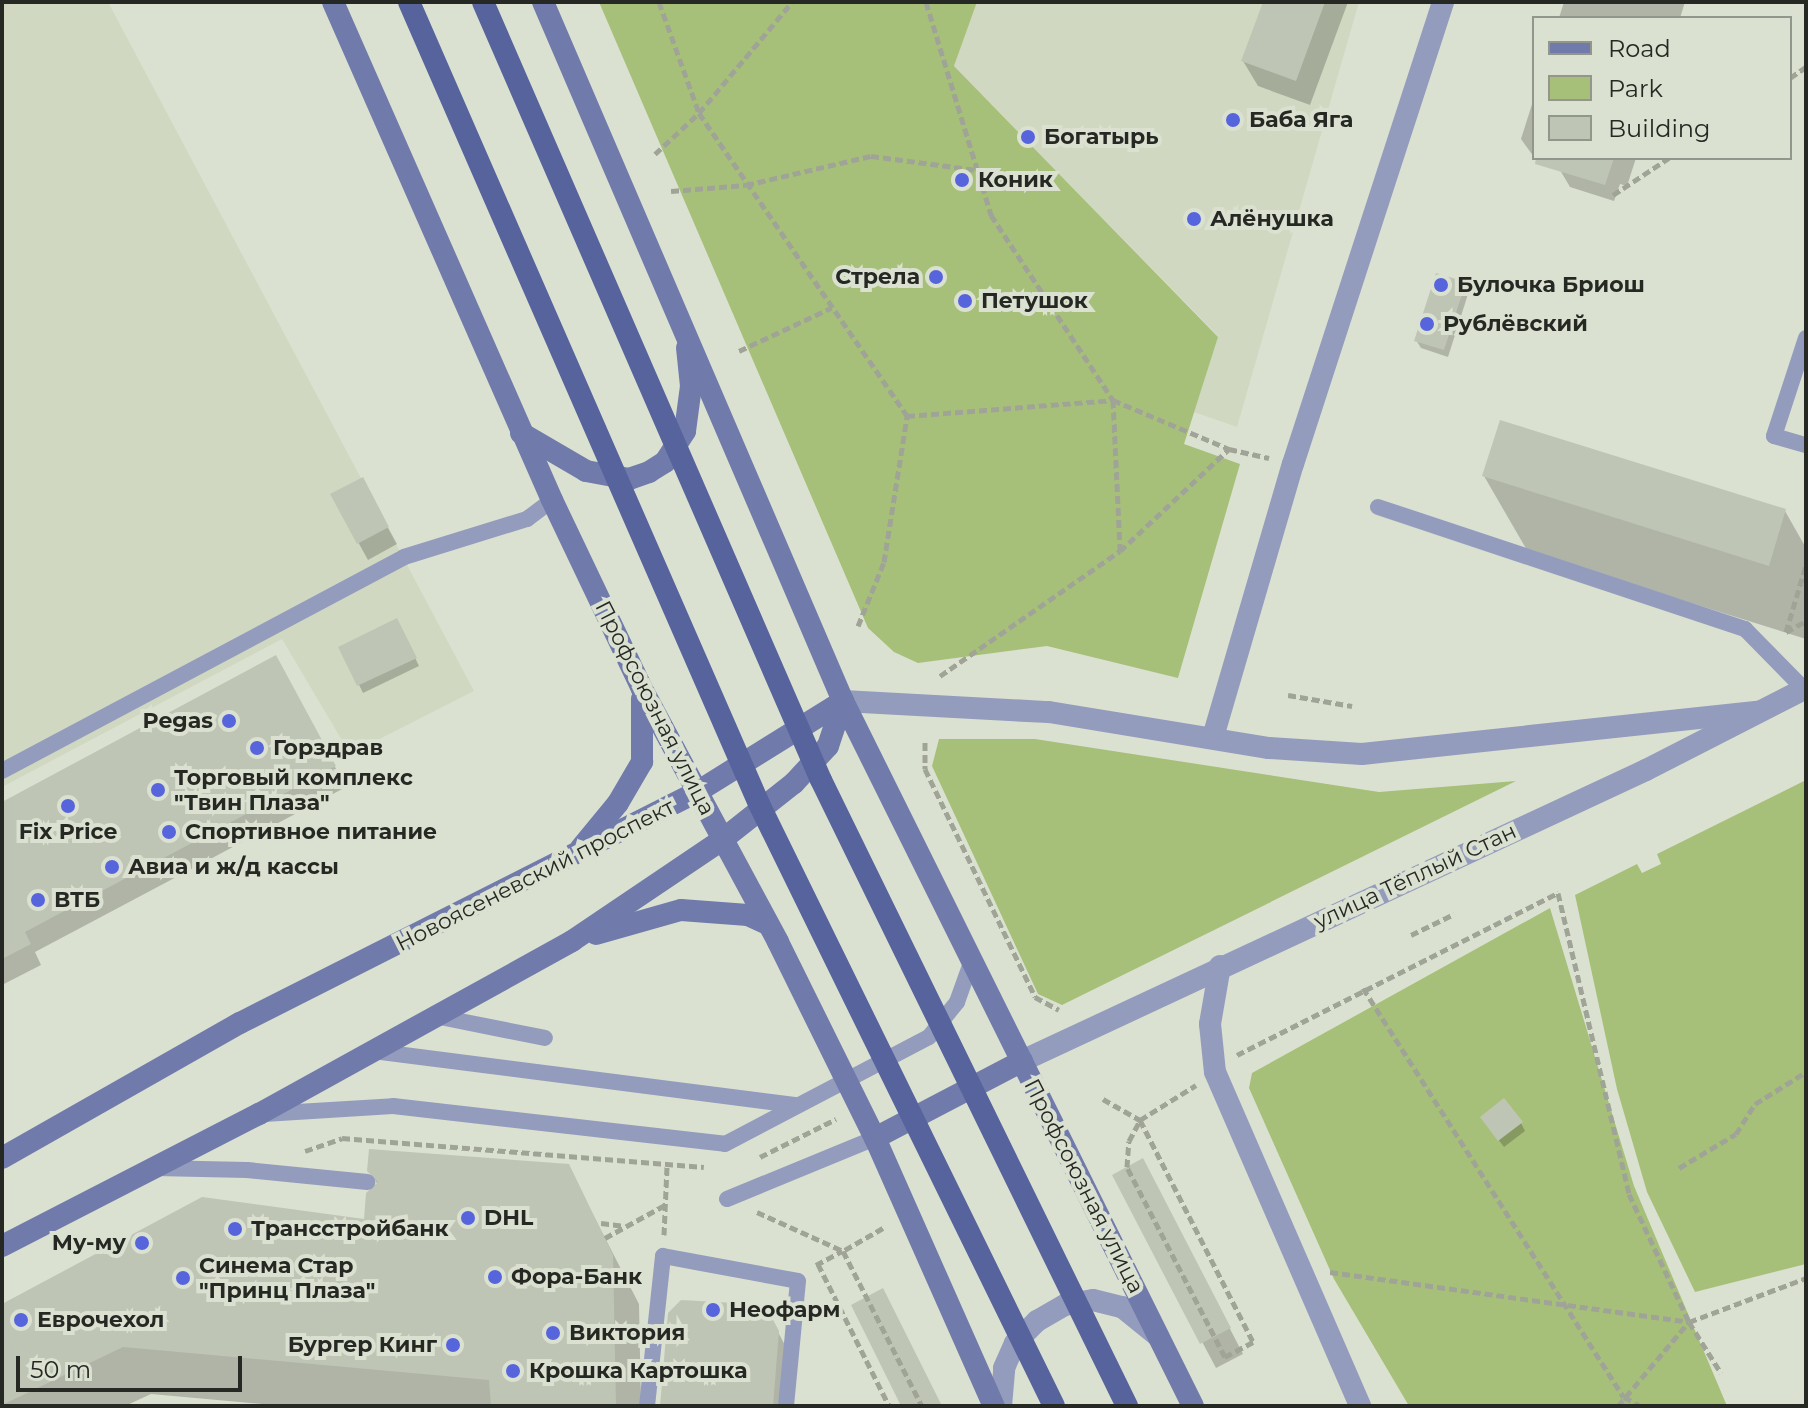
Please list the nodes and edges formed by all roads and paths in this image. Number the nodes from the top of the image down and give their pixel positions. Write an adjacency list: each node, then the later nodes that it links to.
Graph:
1 (333, 2): 22 (main road, Профсоюзная улица)
2 (409, 2): 99 (main road, bridge)
3 (483, 2): 100 (main road, bridge)
4 (543, 2): 17 (main road, Профсоюзная улица)
5 (659, 2): 9 (path)
6 (792, 2): 9 (path)
7 (926, 2): 12 (path)
8 (1443, 2): 25 (street)
9 (699, 113): 10 (path); 13 (path)
10 (655, 154)
11 (1666, 160): 15 (path)
12 (977, 170): 13 (path); 20 (path)
13 (746, 185): 14 (path); 16 (path)
14 (671, 191)
15 (1613, 195)
16 (831, 308): 19 (path); 21 (path)
17 (685, 323): 22 (main road); 36 (main road, Профсоюзная улица)
18 (1806, 338): 23 (lane)
19 (739, 351)
20 (1113, 400): 21 (path); 24 (path); 28 (path)
21 (907, 416): 30 (path)
22 (521, 433): 26 (main road, Профсоюзная улица)
23 (1806, 445)
24 (1229, 449): 25 (path); 28 (path)
25 (1293, 464): 39 (street)
26 (552, 500): 33 (main road, Профсоюзная улица); 41 (lane)
27 (1378, 507): 34 (lane)
28 (1120, 551): 32 (path)
29 (1806, 565): 31 (path)
30 (858, 626)
31 (1786, 632)
32 (940, 676)
33 (642, 689): 42 (main road, Профсоюзная улица); 44 (main road)
34 (1805, 689): 38 (street, улица Тёплый Стан)
35 (1288, 695): 37 (path)
36 (843, 701): 39 (street); 42 (main road, Новоясеневский проспект); 43 (main road); 49 (main road, Профсоюзная улица)
37 (1352, 706)
38 (1758, 712): 39 (street); 50 (street, улица Тёплый Стан)
39 (1213, 737)
40 (925, 742): 52 (path)
41 (2, 771)
42 (697, 792): 43 (main road, Профсоюзная улица); 44 (main road, Новоясеневский проспект)
43 (722, 840): 46 (main road, Профсоюзная улица); 48 (main road)
44 (575, 855): 68 (main road, Новоясеневский проспект)
45 (1454, 914): 47 (path)
46 (767, 924): 48 (main road); 59 (main road, Профсоюзная улица)
47 (1411, 935)
48 (572, 941): 53 (main road)
49 (972, 960): 56 (main road, Профсоюзная улица); 59 (lane)
50 (1220, 966): 56 (street, улица Тёплый Стан); 102 (street)
51 (1363, 988): 57 (path); 88 (path); 89 (path)
52 (1059, 1010)
53 (435, 1016): 54 (lane); 55 (main road)
54 (545, 1038)
55 (373, 1051): 62 (lane); 63 (main road)
56 (1022, 1061): 66 (main road); 90 (main road, Профсоюзная улица)
57 (1230, 1061)
58 (1806, 1072): 73 (path)
59 (845, 1080): 62 (lane); 66 (main road, Профсоюзная улица)
60 (1200, 1082): 65 (path)
61 (1103, 1099): 65 (path)
62 (797, 1105): 63 (lane)
63 (259, 1114): 72 (main road)
64 (836, 1119): 69 (path)
65 (1140, 1120): 65 (path)
66 (875, 1138): 75 (lane); 97 (main road, Профсоюзная улица)
67 (302, 1152): 70 (path)
68 (2, 1158)
69 (749, 1162)
70 (667, 1166): 71 (path); 76 (path)
71 (708, 1167)
72 (153, 1168): 74 (lane); 81 (main road)
73 (1679, 1168)
74 (367, 1182)
75 (727, 1199): 82 (path)
76 (665, 1205): 78 (path); 83 (path)
77 (601, 1223): 78 (path)
78 (626, 1227): 80 (path)
79 (883, 1228): 82 (path)
80 (605, 1238)
81 (2, 1246)
82 (843, 1251): 84 (path); 96 (path)
83 (663, 1256): 87 (lane); 93 (lane)
84 (818, 1264): 87 (path); 95 (path)
85 (1327, 1271): 88 (path)
86 (1806, 1278): 89 (path)
87 (798, 1281): 94 (lane)
88 (1573, 1310): 89 (path); 92 (path)
89 (1689, 1322): 91 (path); 92 (path)
90 (1161, 1340): 98 (street); 101 (main road, Профсоюзная улица)
91 (1721, 1373)
92 (1624, 1397): 103 (path); 104 (path)
93 (647, 1406)
94 (786, 1406)
95 (889, 1406)
96 (922, 1406)
97 (994, 1406)
98 (1001, 1406)
99 (1054, 1406)
100 (1127, 1406)
101 (1193, 1406)
102 (1360, 1406)
103 (1618, 1406)
104 (1640, 1406)

